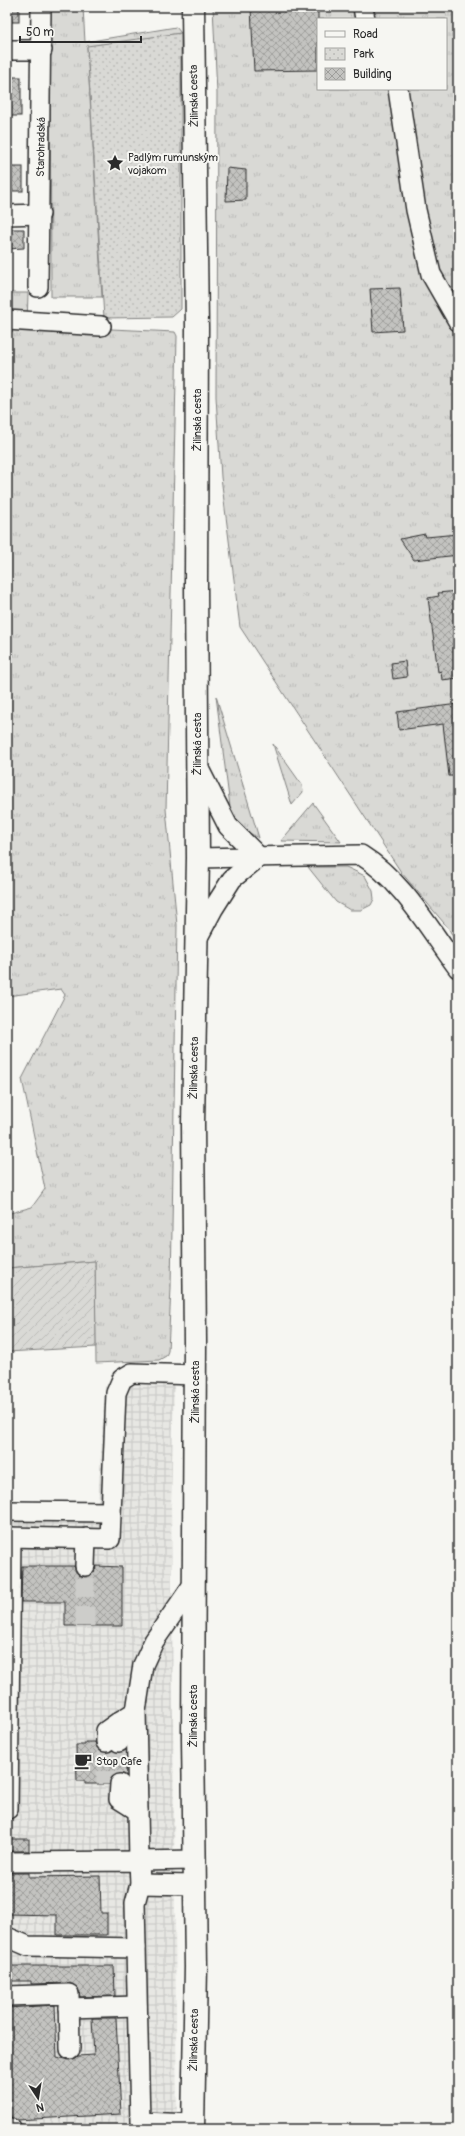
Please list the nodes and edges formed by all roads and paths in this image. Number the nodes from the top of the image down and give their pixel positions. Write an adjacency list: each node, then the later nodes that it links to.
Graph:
1 (41, 7): 6 (street, Starohradská)
2 (193, 7): 14 (main road, Žilinská cesta)
3 (363, 7): 4 (street)
4 (365, 18)
5 (7, 50): 6 (street)
6 (42, 50): 8 (street, Starohradská)
7 (398, 90): 12 (street)
8 (40, 214): 9 (street); 10 (street, Starohradská)
9 (7, 215)
10 (38, 287)
11 (7, 320): 13 (street)
12 (458, 321)
13 (101, 326)
14 (197, 765): 15 (street); 16 (main road, Žilinská cesta)
15 (259, 857): 16 (street); 17 (street); 18 (street)
16 (198, 858): 17 (main road, Žilinská cesta)
17 (197, 939): 19 (main road, Žilinská cesta)
18 (458, 968)
19 (195, 1375): 21 (street); 25 (main road, Žilinská cesta)
20 (7, 1511): 21 (street)
21 (111, 1512): 23 (street)
22 (9, 1537): 23 (street); 29 (street)
23 (86, 1538): 24 (street)
24 (85, 1566)
25 (194, 1583): 26 (street); 31 (main road, Žilinská cesta)
26 (136, 1711): 27 (street); 30 (street)
27 (113, 1742)
28 (115, 1789): 30 (street)
29 (8, 1809)
30 (138, 1811): 32 (street)
31 (195, 1860): 32 (street); 35 (main road, Žilinská cesta)
32 (139, 1861): 33 (street); 34 (street)
33 (7, 1862)
34 (140, 1884): 35 (street); 37 (street)
35 (195, 1885): 43 (main road, Žilinská cesta)
36 (7, 1937): 37 (street)
37 (136, 1948): 39 (street)
38 (7, 1996): 40 (street)
39 (137, 2006): 40 (street); 42 (street)
40 (70, 2008): 41 (street)
41 (70, 2049)
42 (140, 2126): 43 (street)
43 (193, 2126)
44 (7, 2127): 45 (street)
45 (12, 2129)

